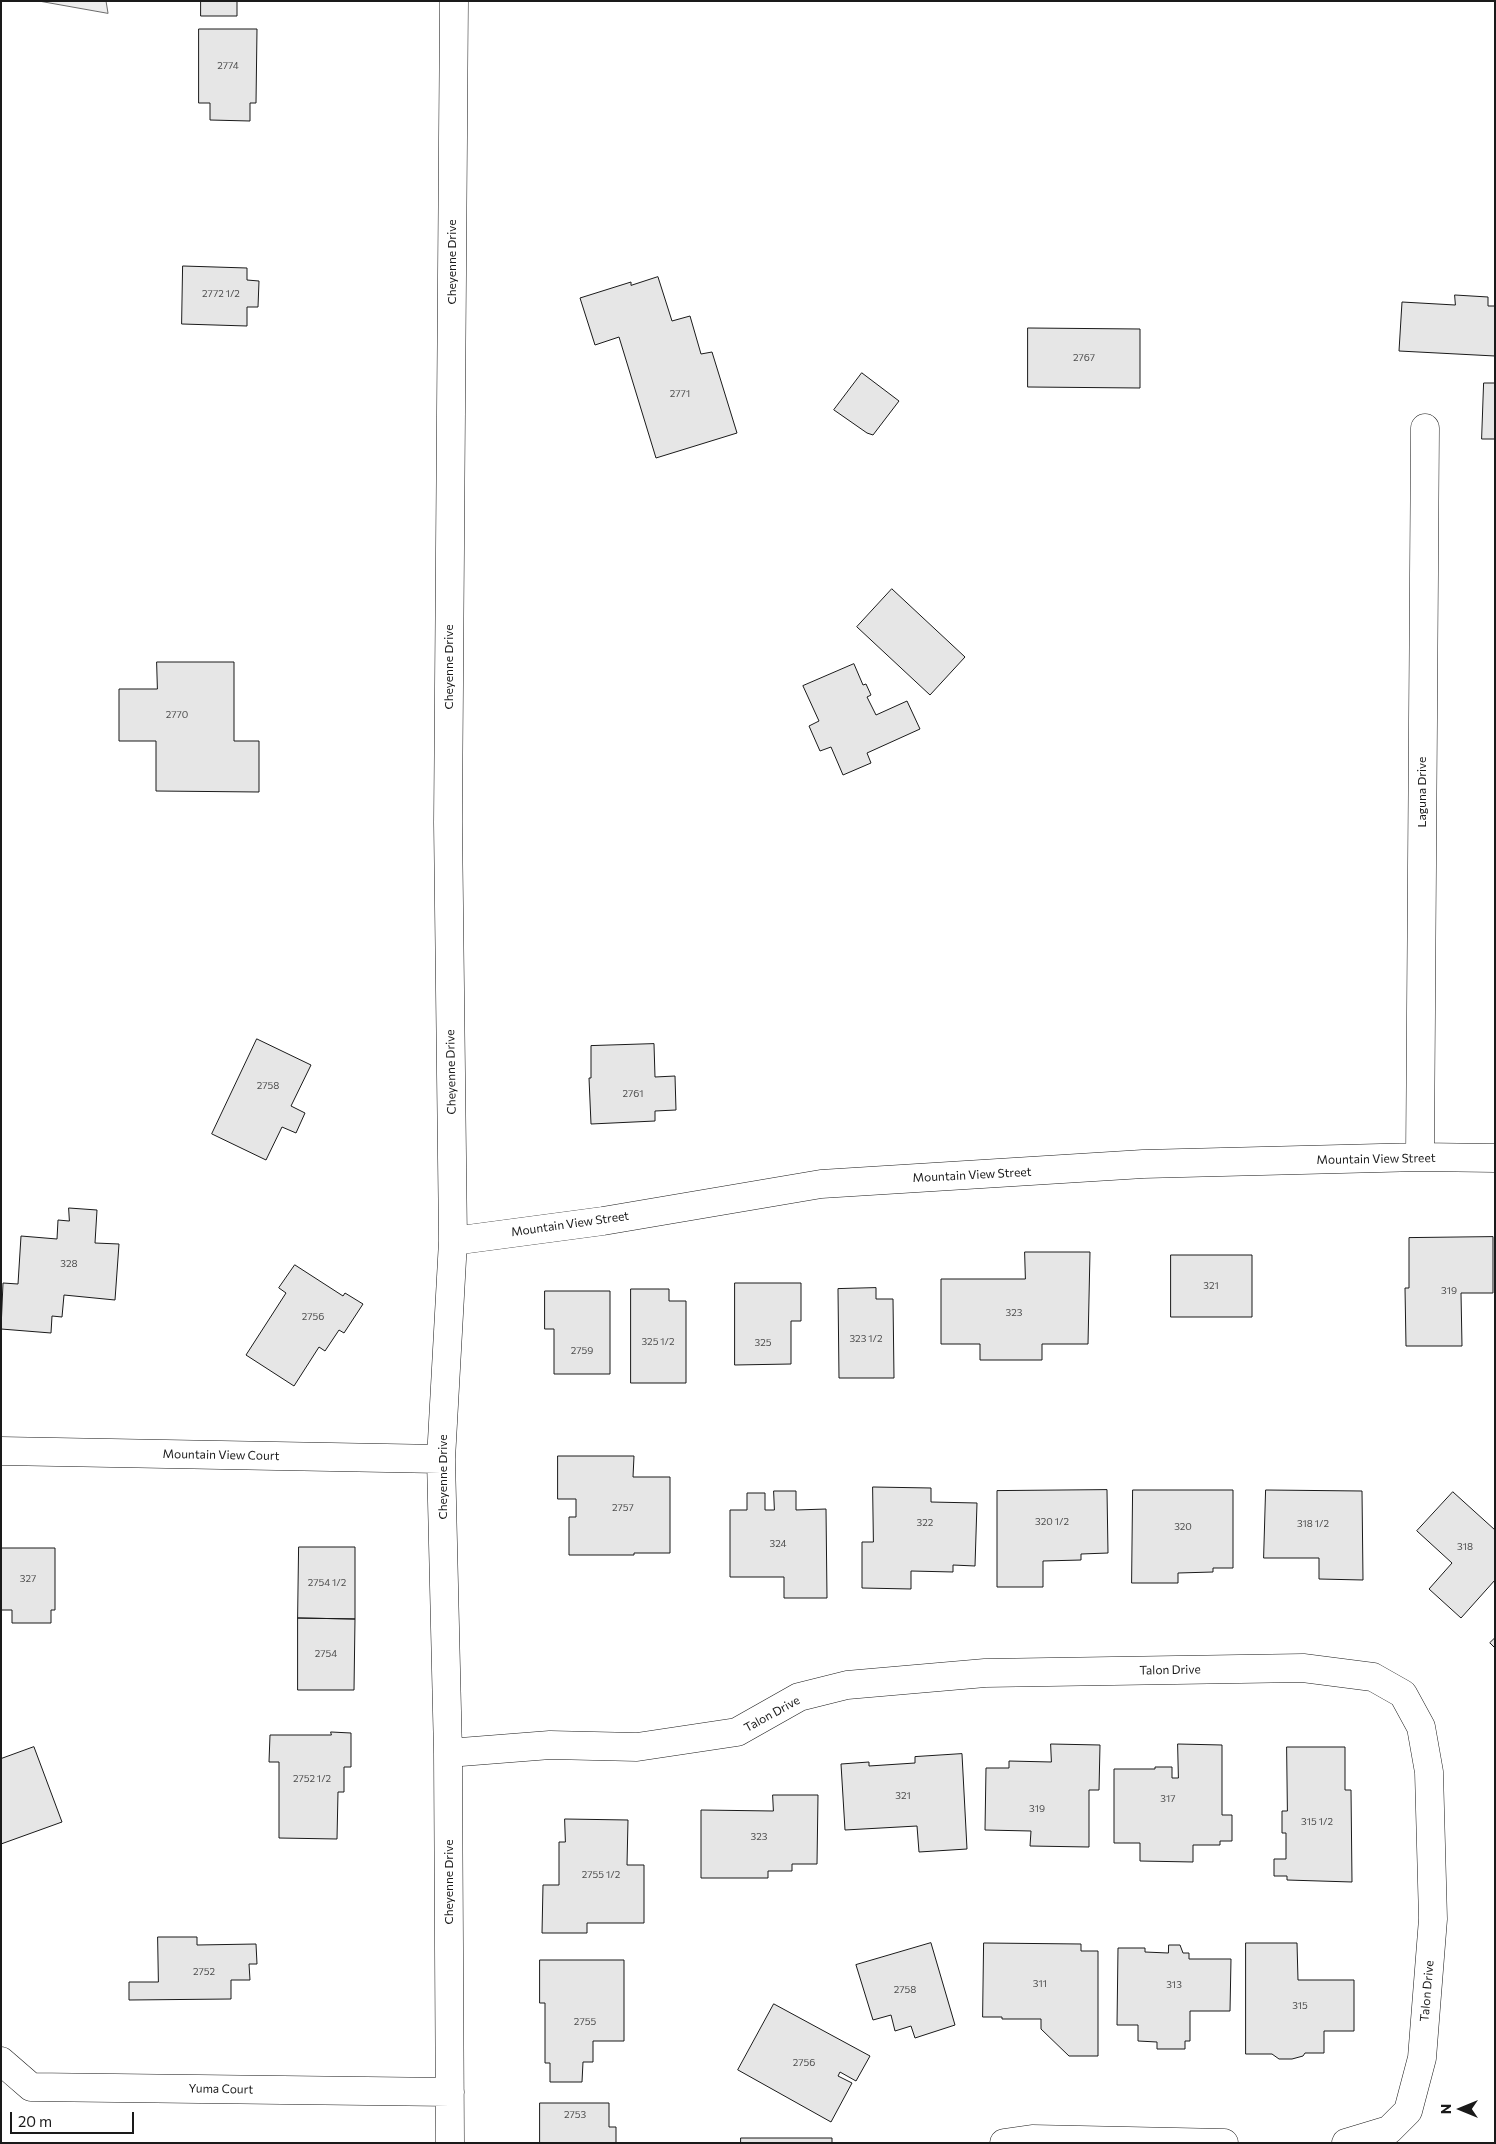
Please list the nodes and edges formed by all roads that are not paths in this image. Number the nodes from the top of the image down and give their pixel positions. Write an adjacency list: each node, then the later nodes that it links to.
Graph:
1 (454, 1): 5 (street, Cheyenne Drive)
2 (1425, 428): 3 (street, Laguna Drive)
3 (1420, 1157): 4 (street, Mountain View Street); 5 (street, Mountain View Street)
4 (1495, 1158)
5 (453, 1241): 7 (street, Cheyenne Drive)
6 (1, 1451): 7 (street, Mountain View Court)
7 (442, 1459): 8 (street, Cheyenne Drive)
8 (448, 1753): 10 (street, Cheyenne Drive); 14 (street, Talon Drive)
9 (1, 2061): 10 (street, Yuma Court)
10 (450, 2092): 11 (street, Cheyenne Drive)
11 (450, 2143)
12 (1004, 2143): 13 (street)
13 (1224, 2143)
14 (1346, 2143)

